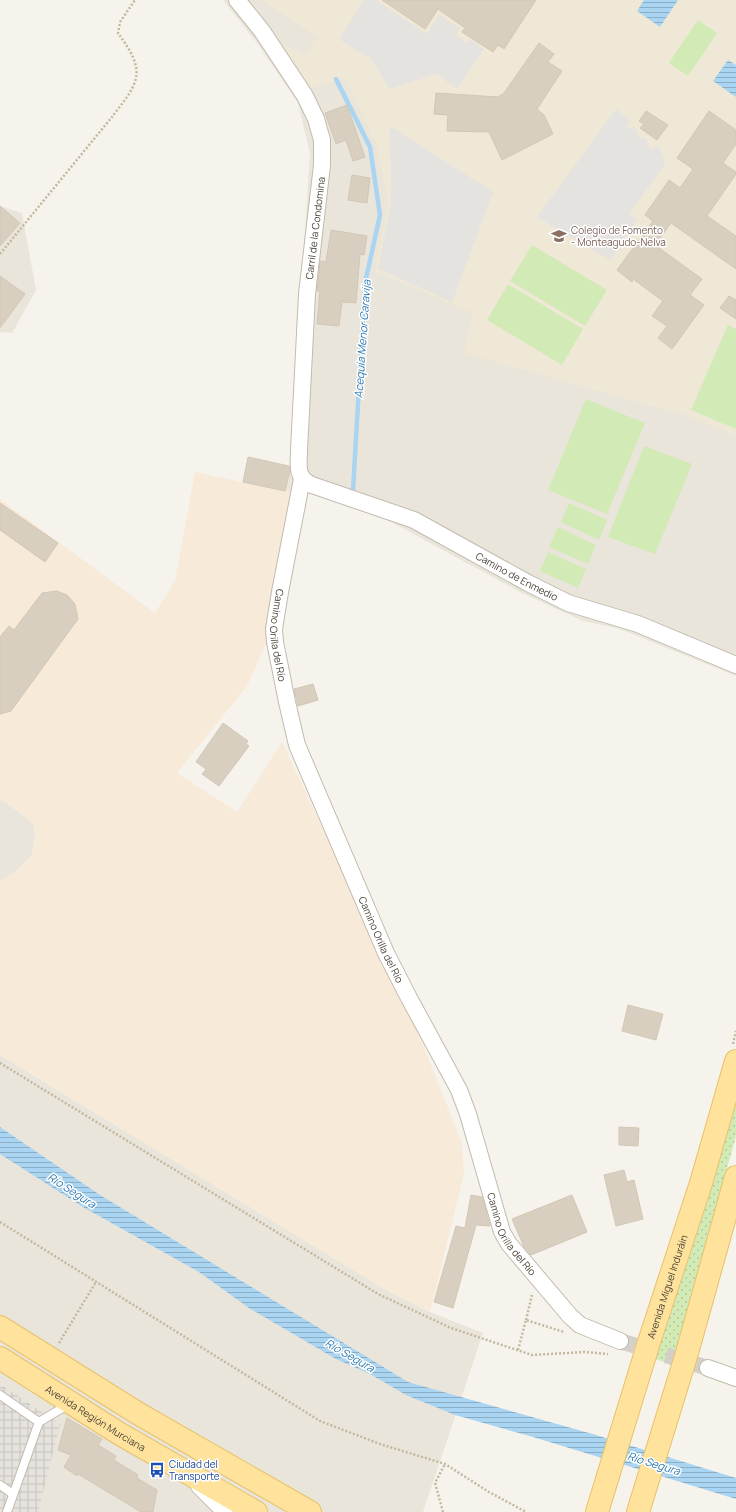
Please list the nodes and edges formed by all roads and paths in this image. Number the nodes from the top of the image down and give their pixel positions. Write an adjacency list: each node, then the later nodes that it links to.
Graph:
1 (135, 0): 3 (path)
2 (237, 0): 4 (street, Carril de la Condomina)
3 (0, 254)
4 (302, 479): 5 (street, Camino de Enmedio); 10 (street, Camino Orilla del Río)
5 (736, 665)
6 (736, 1061): 34 (main road, Avenida Miguel Induráin)
7 (0, 1063): 16 (path)
8 (736, 1177): 35 (main road)
9 (0, 1222): 11 (path)
10 (537, 1278): 12 (path); 15 (street, Camino Orilla del Río)
11 (96, 1282): 18 (path); 24 (path)
12 (526, 1320): 13 (path); 16 (path)
13 (534, 1322)
14 (0, 1327): 18 (main road)
15 (617, 1348): 16 (path)
16 (518, 1350)
17 (0, 1358): 22 (main road, Avenida Región Murciana)
18 (49, 1358): 31 (main road)
19 (708, 1368): 20 (street)
20 (736, 1378)
21 (0, 1395): 23 (lane)
22 (70, 1403): 23 (lane); 25 (main road, Avenida Región Murciana)
23 (39, 1422): 27 (lane)
24 (445, 1464): 32 (path); 33 (path)
25 (182, 1469): 29 (street, Avenida Región Murciana); 30 (main road)
26 (0, 1484): 27 (lane)
27 (13, 1494): 28 (lane)
28 (7, 1512)
29 (225, 1512)
30 (256, 1512)
31 (310, 1512)
32 (443, 1512)
33 (526, 1512)
34 (597, 1512)
35 (638, 1512)

